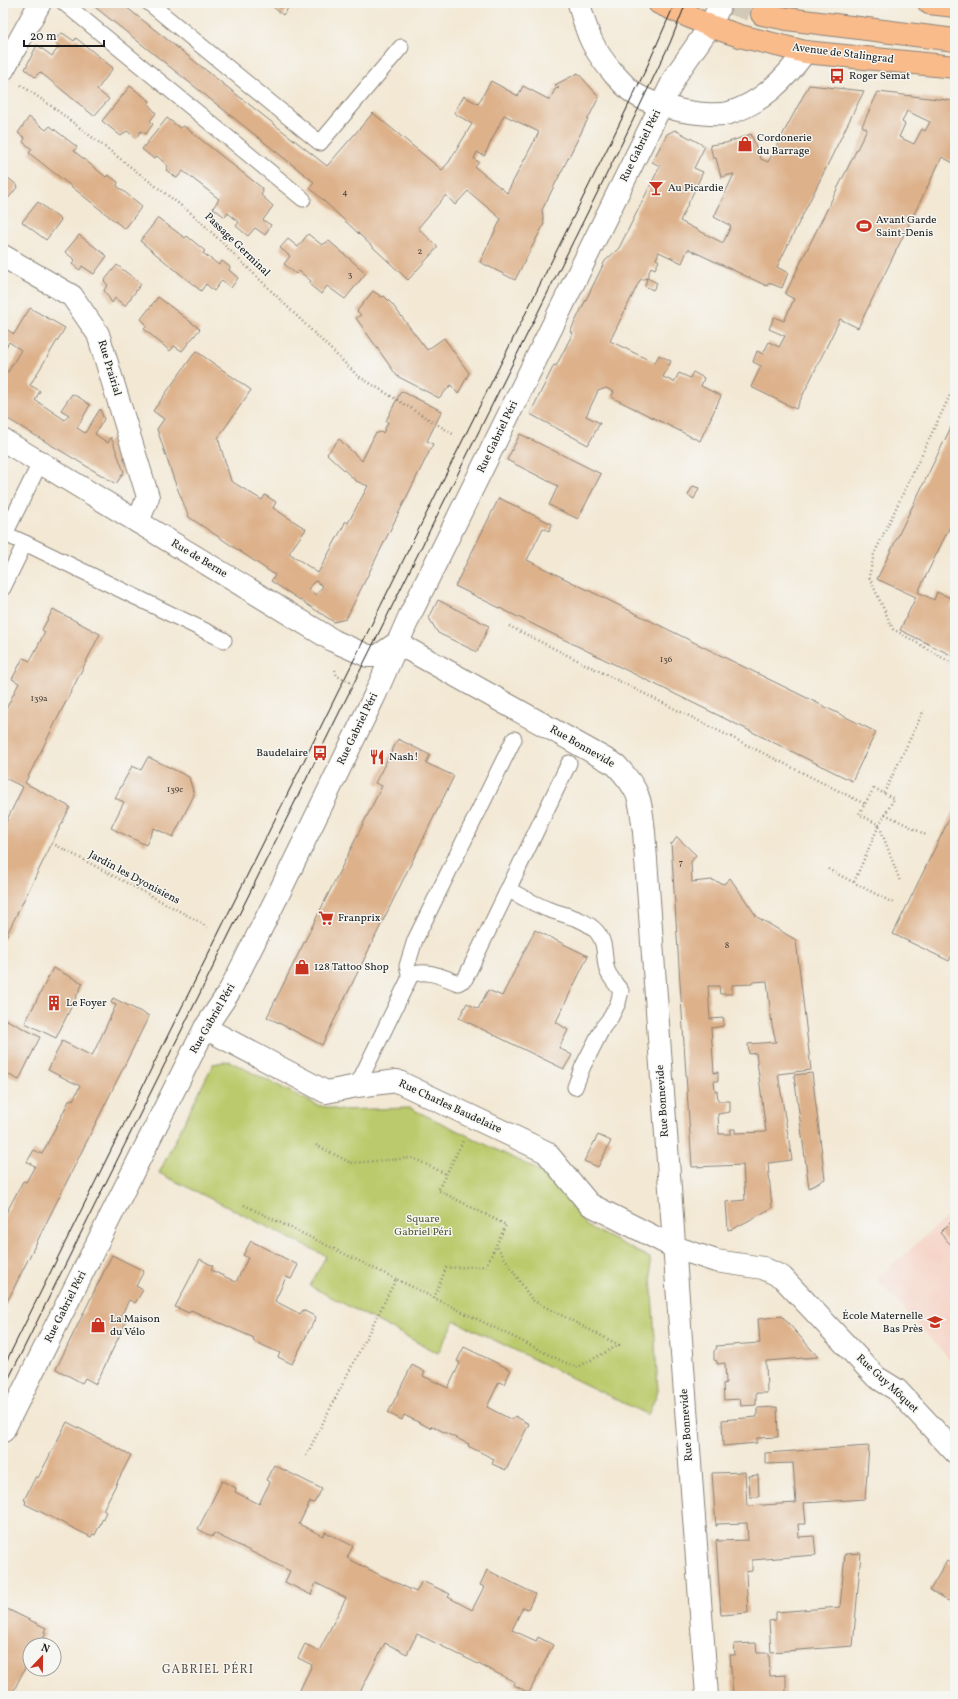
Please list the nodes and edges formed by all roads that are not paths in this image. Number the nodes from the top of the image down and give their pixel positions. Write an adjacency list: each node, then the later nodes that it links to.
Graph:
1 (40, 3): 17 (street)
2 (64, 3): 19 (lane)
3 (149, 3): 14 (lane)
4 (579, 3): 18 (street)
5 (659, 3): 10 (main road, Avenue de Stalingrad)
6 (721, 3): 10 (street, Rue Gabriel Péri)
7 (929, 3): 8 (main road)
8 (955, 6)
9 (762, 14): 11 (main road)
10 (710, 26): 15 (main road, Avenue de Stalingrad); 18 (street, Rue Gabriel Péri)
11 (851, 27): 12 (main road); 13 (main road)
12 (955, 33)
13 (955, 40)
14 (400, 46)
15 (805, 52): 16 (main road, Avenue de Stalingrad); 18 (street)
16 (955, 68)
17 (9, 76)
18 (661, 106): 27 (street, Rue Gabriel Péri)
19 (302, 199)
20 (3, 256): 23 (street, Rue Prairial)
21 (3, 440): 22 (street, Rue de Berne)
22 (40, 463): 23 (street, Rue de Berne); 24 (lane)
23 (138, 522): 27 (street, Rue de Berne)
24 (26, 543): 25 (lane); 26 (lane)
25 (3, 588)
26 (224, 640)
27 (397, 643): 32 (street, Rue Gabriel Péri); 35 (street, Rue Bonnevide)
28 (514, 739): 31 (lane)
29 (569, 763): 30 (lane)
30 (508, 889): 31 (lane); 34 (lane)
31 (409, 976): 33 (lane)
32 (205, 1028): 33 (street, Rue Charles Baudelaire); 36 (street, Rue Gabriel Péri)
33 (358, 1086): 35 (street, Rue Charles Baudelaire)
34 (575, 1087)
35 (674, 1247): 38 (street, Rue Guy Môquet); 39 (street, Rue Bonnevide)
36 (8, 1407): 37 (street, Rue Gabriel Péri)
37 (3, 1431)
38 (955, 1452)
39 (707, 1696)

